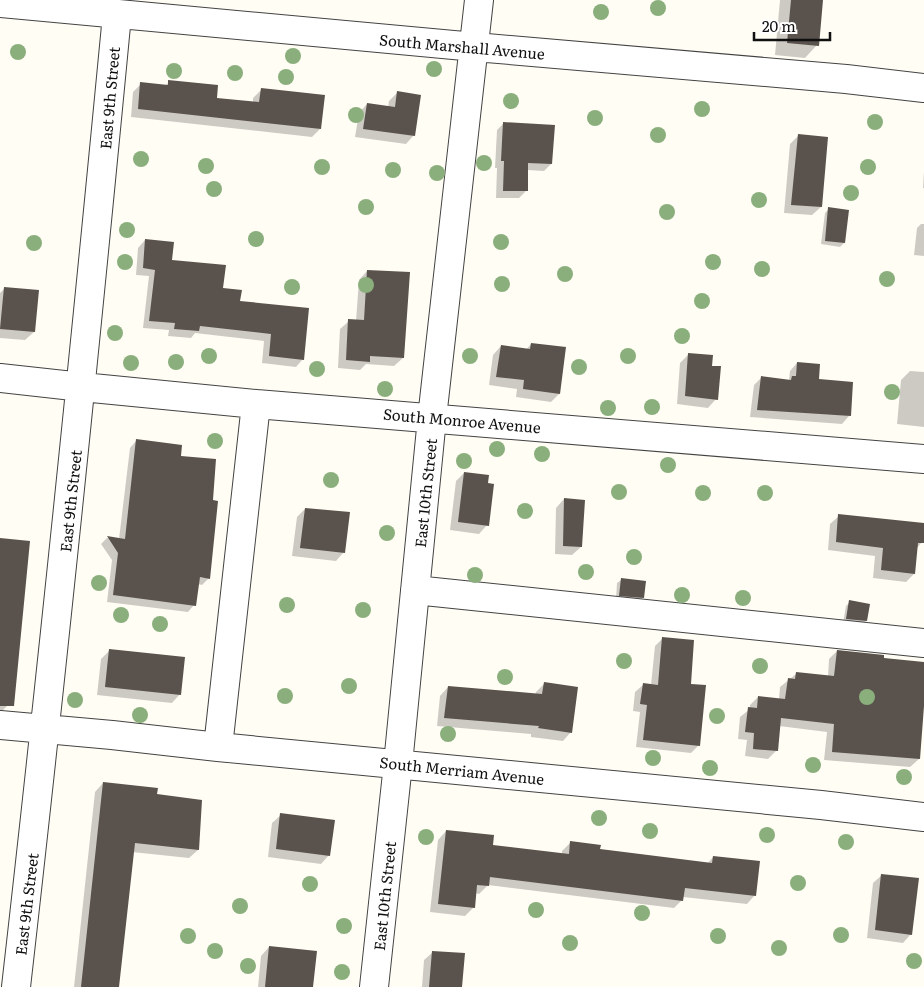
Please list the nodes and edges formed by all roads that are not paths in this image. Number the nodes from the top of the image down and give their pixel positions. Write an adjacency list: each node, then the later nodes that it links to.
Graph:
1 (479, 0): 4 (street, East 10th Street)
2 (0, 3): 3 (street, South Marshall Avenue)
3 (117, 15): 4 (street, South Marshall Avenue); 7 (street, East 9th Street)
4 (474, 47): 5 (street, South Marshall Avenue); 9 (street, East 10th Street)
5 (924, 88)
6 (0, 378): 7 (street, South Monroe Avenue)
7 (82, 388): 8 (street, South Monroe Avenue); 14 (street, East 9th Street)
8 (256, 404): 9 (street, South Monroe Avenue); 15 (street)
9 (432, 418): 10 (street, South Monroe Avenue); 11 (street, East 10th Street)
10 (924, 459)
11 (415, 590): 12 (street); 16 (street, East 10th Street)
12 (924, 643)
13 (0, 725): 14 (street, South Merriam Avenue)
14 (46, 729): 15 (street, South Merriam Avenue); 18 (street, East 9th Street)
15 (218, 747): 16 (street, South Merriam Avenue)
16 (398, 764): 17 (street, South Merriam Avenue); 19 (street, East 10th Street)
17 (924, 817)
18 (16, 987)
19 (374, 987)

